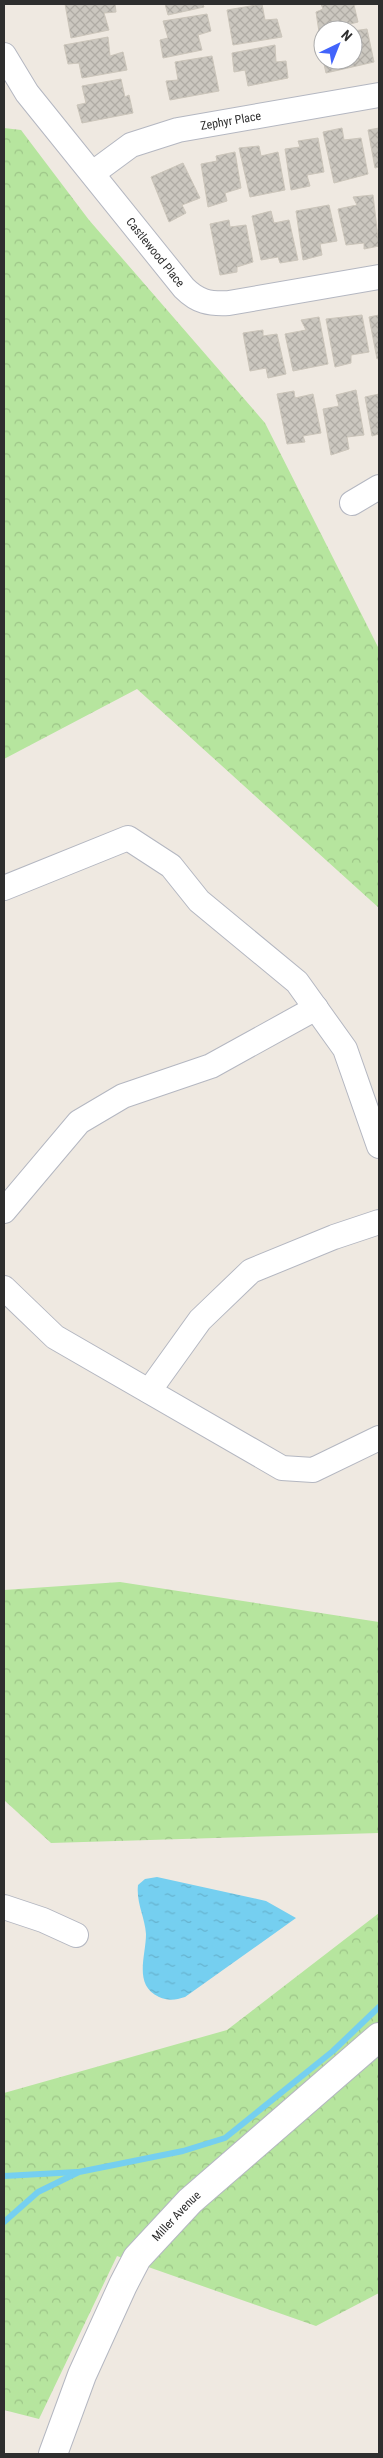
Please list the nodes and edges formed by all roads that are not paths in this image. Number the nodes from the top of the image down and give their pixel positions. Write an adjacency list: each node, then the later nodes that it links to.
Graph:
1 (4, 55): 3 (street, Castlewood Place)
2 (379, 94): 3 (street, Zephyr Place)
3 (94, 174): 4 (street, Castlewood Place)
4 (379, 277)
5 (379, 487): 6 (street)
6 (352, 503)
7 (4, 888): 8 (street)
8 (316, 1008): 9 (street); 10 (street)
9 (379, 1146)
10 (4, 1211)
11 (379, 1222): 13 (street)
12 (4, 1288): 13 (street)
13 (149, 1391): 14 (street)
14 (379, 1438)
15 (4, 1907): 16 (street)
16 (76, 1935)
17 (379, 2037): 18 (street, Miller Avenue)
18 (53, 2454)

